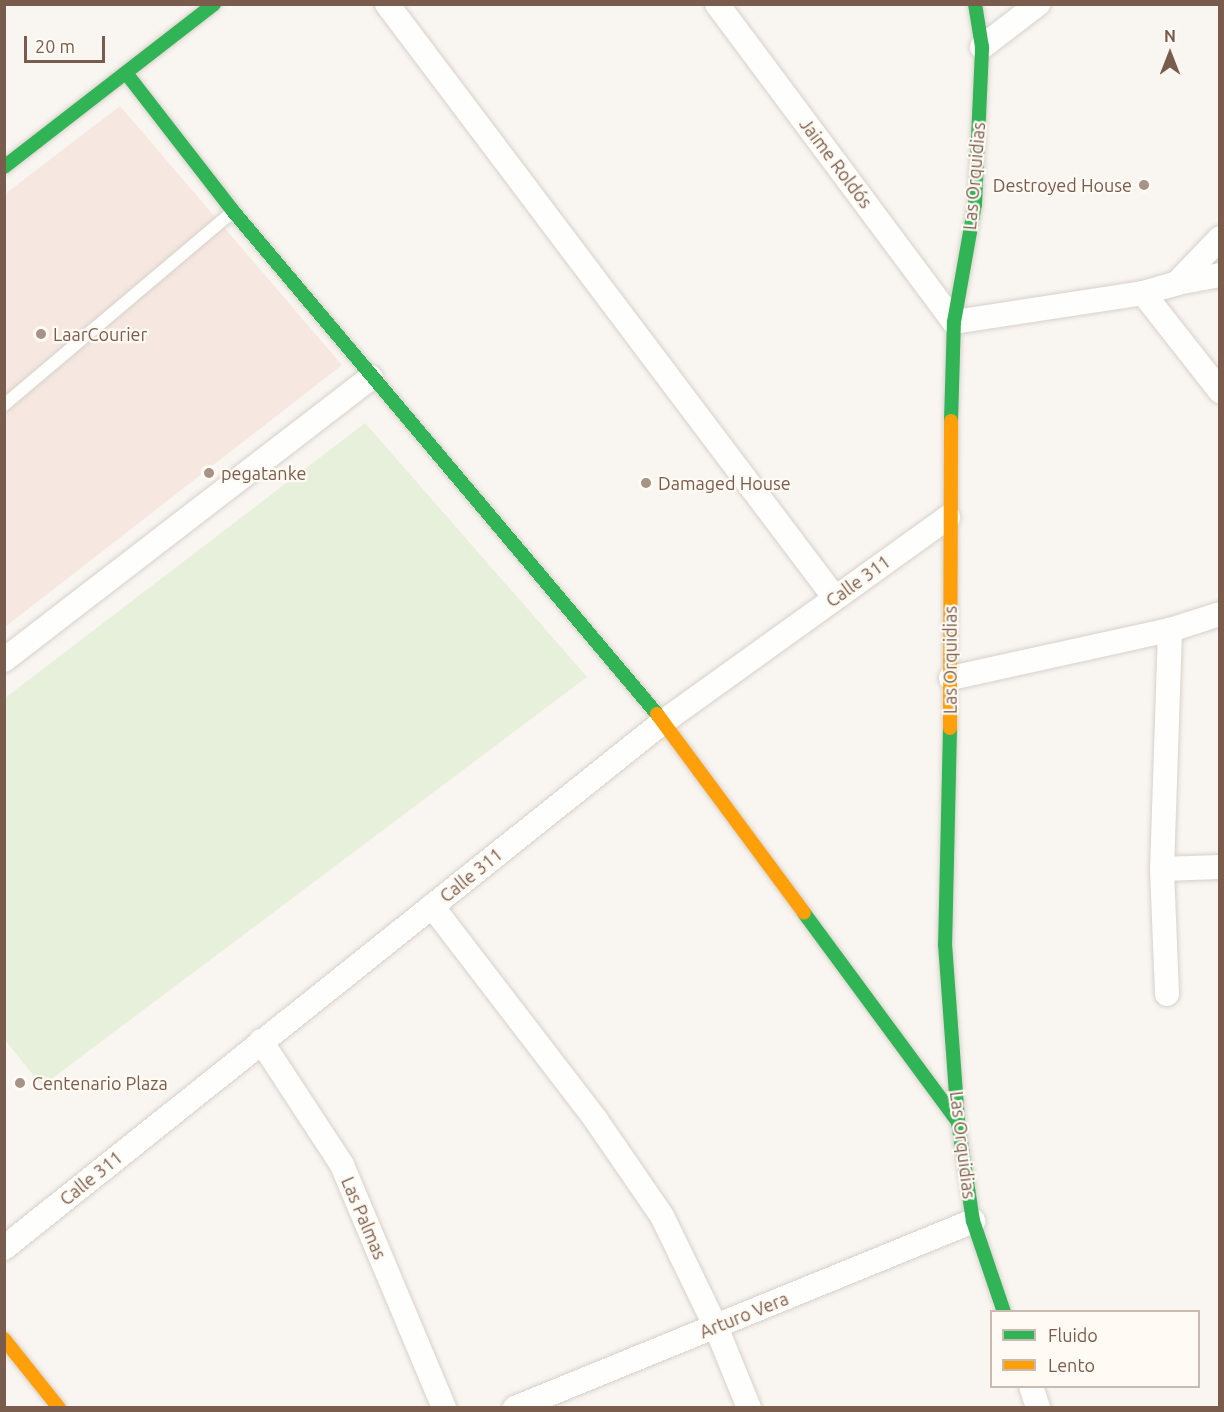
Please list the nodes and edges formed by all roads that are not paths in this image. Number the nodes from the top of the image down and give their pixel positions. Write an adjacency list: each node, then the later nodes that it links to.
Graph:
1 (214, 4): 7 (street)
2 (387, 4): 19 (street)
3 (717, 4): 14 (street, Jaime Roldós)
4 (975, 4): 6 (street, Las Orquidias)
5 (1038, 4): 6 (street)
6 (982, 47): 14 (street, Las Orquidias)
7 (126, 73): 8 (street); 9 (street)
8 (4, 167)
9 (233, 211): 15 (street); 17 (lane)
10 (1220, 238): 12 (street)
11 (1220, 275): 12 (street)
12 (1177, 283): 13 (street)
13 (1143, 293): 14 (street); 16 (street)
14 (954, 322): 18 (street, Las Orquidias)
15 (371, 377): 22 (street); 24 (street)
16 (1220, 391)
17 (4, 405)
18 (948, 517): 19 (street, Calle 311); 23 (street, Las Orquidias)
19 (835, 598): 24 (street, Calle 311)
20 (1220, 614): 21 (street)
21 (1170, 630): 23 (street); 26 (street)
22 (4, 660)
23 (951, 678): 30 (street, Las Orquidias)
24 (663, 722): 27 (street, Calle 311); 30 (street)
25 (1220, 867): 26 (street)
26 (1162, 869): 28 (street)
27 (432, 906): 29 (street, Calle 311); 34 (street)
28 (1167, 994)
29 (261, 1041): 32 (street, Calle 311); 38 (street, Las Palmas)
30 (958, 1122): 31 (street, Las Orquidias)
31 (973, 1221): 33 (street, Las Orquidias); 34 (street, Arturo Vera)
32 (4, 1248)
33 (1005, 1310)
34 (716, 1327): 39 (street, Arturo Vera); 40 (street)
35 (4, 1339): 37 (street)
36 (1032, 1388): 41 (street)
37 (59, 1407)
38 (444, 1407)
39 (515, 1407)
40 (749, 1407)
41 (1038, 1407)

